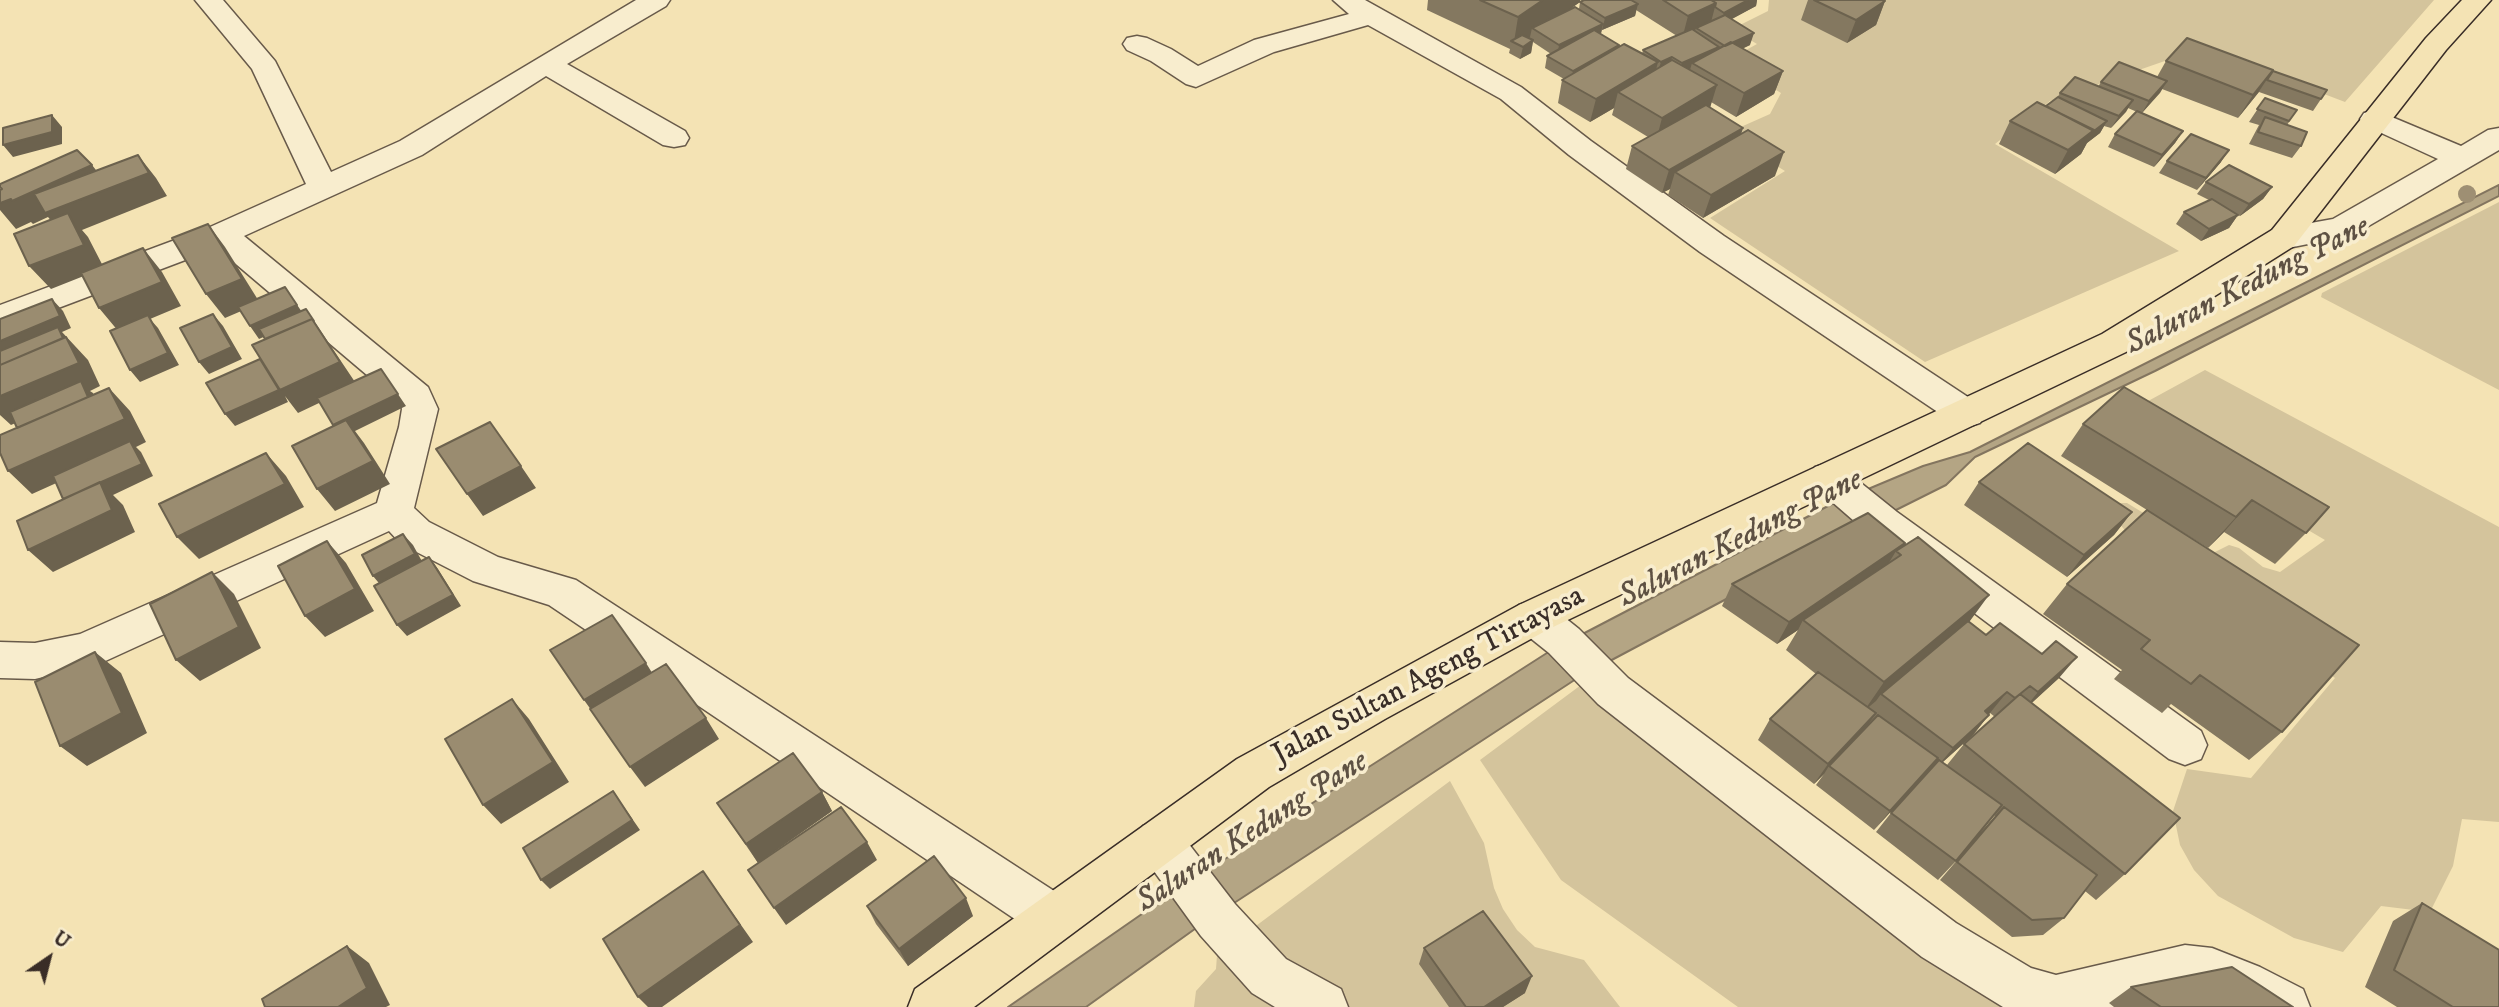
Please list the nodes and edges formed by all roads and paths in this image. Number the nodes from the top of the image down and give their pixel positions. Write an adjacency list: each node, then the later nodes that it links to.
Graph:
1 (209, 0): 11 (street)
2 (656, 0): 6 (street)
3 (2477, 0): 7 (main road, Jalan Sultan Ageng Tirtayasa)
4 (1359, 8): 5 (street); 15 (street)
5 (1137, 44)
6 (545, 64): 9 (street); 11 (street)
7 (2375, 119): 10 (street); 13 (main road, Jalan Sultan Ageng Tirtayasa)
8 (2499, 137): 10 (street)
9 (674, 138)
10 (2464, 159): 13 (street)
11 (324, 189): 12 (street)
12 (220, 234): 14 (street); 17 (street)
13 (2283, 238): 15 (main road, Jalan Sultan Ageng Tirtayasa)
14 (0, 318)
15 (1967, 414): 16 (main road, Jalan Sultan Ageng Tirtayasa)
16 (1836, 484): 18 (main road, Jalan Sultan Ageng Tirtayasa); 20 (street)
17 (394, 512): 19 (street); 22 (street)
18 (1549, 629): 21 (main road, Jalan Sultan Ageng Tirtayasa); 25 (street)
19 (0, 660)
20 (2185, 745)
21 (1172, 858): 22 (main road, Jalan Sultan Ageng Tirtayasa); 24 (street)
22 (1054, 918): 23 (main road, Jalan Sultan Ageng Tirtayasa)
23 (933, 1007)
24 (1323, 1007)
25 (2285, 1007)

